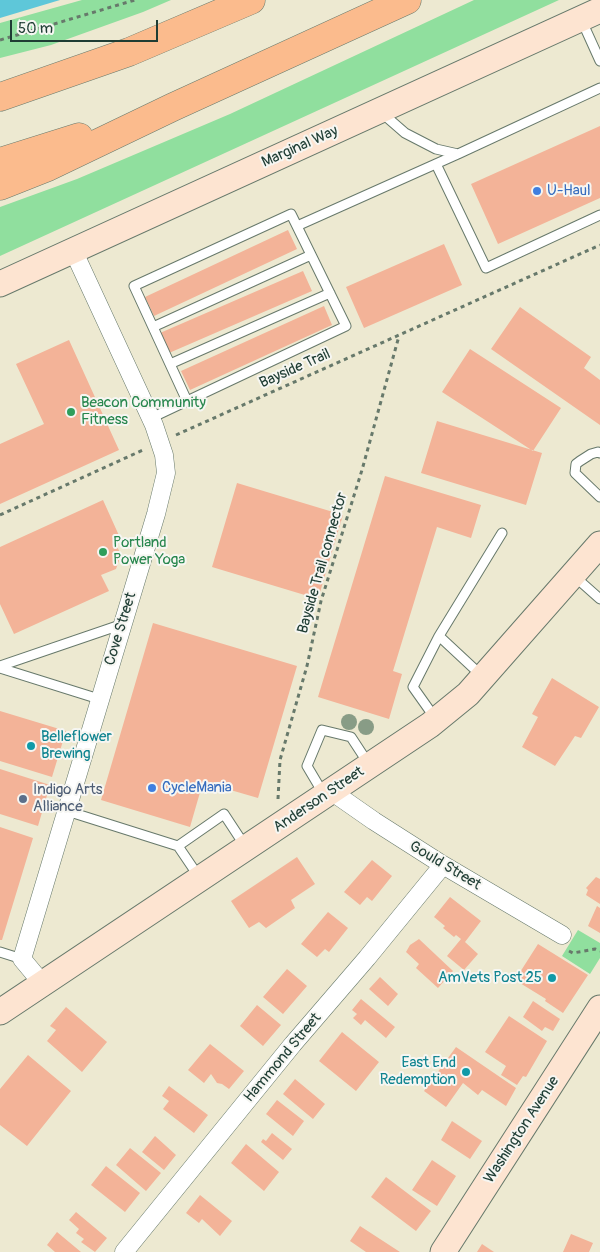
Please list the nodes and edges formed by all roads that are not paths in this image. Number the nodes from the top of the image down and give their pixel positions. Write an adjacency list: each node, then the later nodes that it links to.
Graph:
1 (251, 0): 5 (highway)
2 (407, 0): 9 (highway)
3 (590, 15): 4 (lane); 10 (street, Marginal Way)
4 (600, 61)
5 (65, 76): 6 (highway); 8 (highway)
6 (0, 85)
7 (600, 88): 11 (lane)
8 (0, 97)
9 (173, 107): 12 (highway); 14 (highway)
10 (379, 111): 11 (lane); 17 (street, Marginal Way)
11 (458, 154): 13 (lane)
12 (0, 162)
13 (436, 164): 15 (lane); 16 (lane)
14 (0, 186)
15 (600, 215)
16 (297, 226): 18 (lane); 21 (lane)
17 (73, 250): 19 (street, Marginal Way); 24 (street, Cove Street)
18 (311, 255): 20 (lane); 21 (lane)
19 (0, 284)
20 (330, 293): 22 (lane); 23 (lane)
21 (153, 327): 22 (lane)
22 (170, 364): 23 (lane)
23 (187, 401): 24 (lane)
24 (151, 418): 31 (street, Cove Street)
25 (600, 453): 26 (lane)
26 (600, 497)
27 (502, 532): 32 (lane)
28 (600, 544): 29 (street, Anderson Street)
29 (573, 575): 30 (lane); 34 (street, Anderson Street)
30 (600, 599)
31 (123, 624): 33 (lane); 35 (street, Cove Street)
32 (439, 636): 34 (lane); 36 (lane)
33 (0, 667): 35 (lane)
34 (483, 677): 36 (street, Anderson Street)
35 (99, 699): 39 (street, Cove Street)
36 (436, 720): 37 (street, Anderson Street)
37 (370, 766): 38 (street, Anderson Street); 38 (lane)
38 (328, 794): 41 (street, Anderson Street); 42 (street, Gould Street)
39 (68, 810): 40 (lane); 46 (street, Cove Street)
40 (178, 846): 41 (lane); 43 (lane)
41 (246, 848): 43 (street, Anderson Street)
42 (443, 865): 44 (street, Gould Street); 50 (street, Hammond Street)
43 (200, 878): 47 (street, Anderson Street)
44 (562, 935)
45 (0, 952): 46 (lane)
46 (22, 959): 47 (street)
47 (42, 983): 49 (street, Anderson Street)
48 (600, 1008): 51 (street, Washington Avenue)
49 (0, 1012)
50 (124, 1252)
51 (442, 1252)

